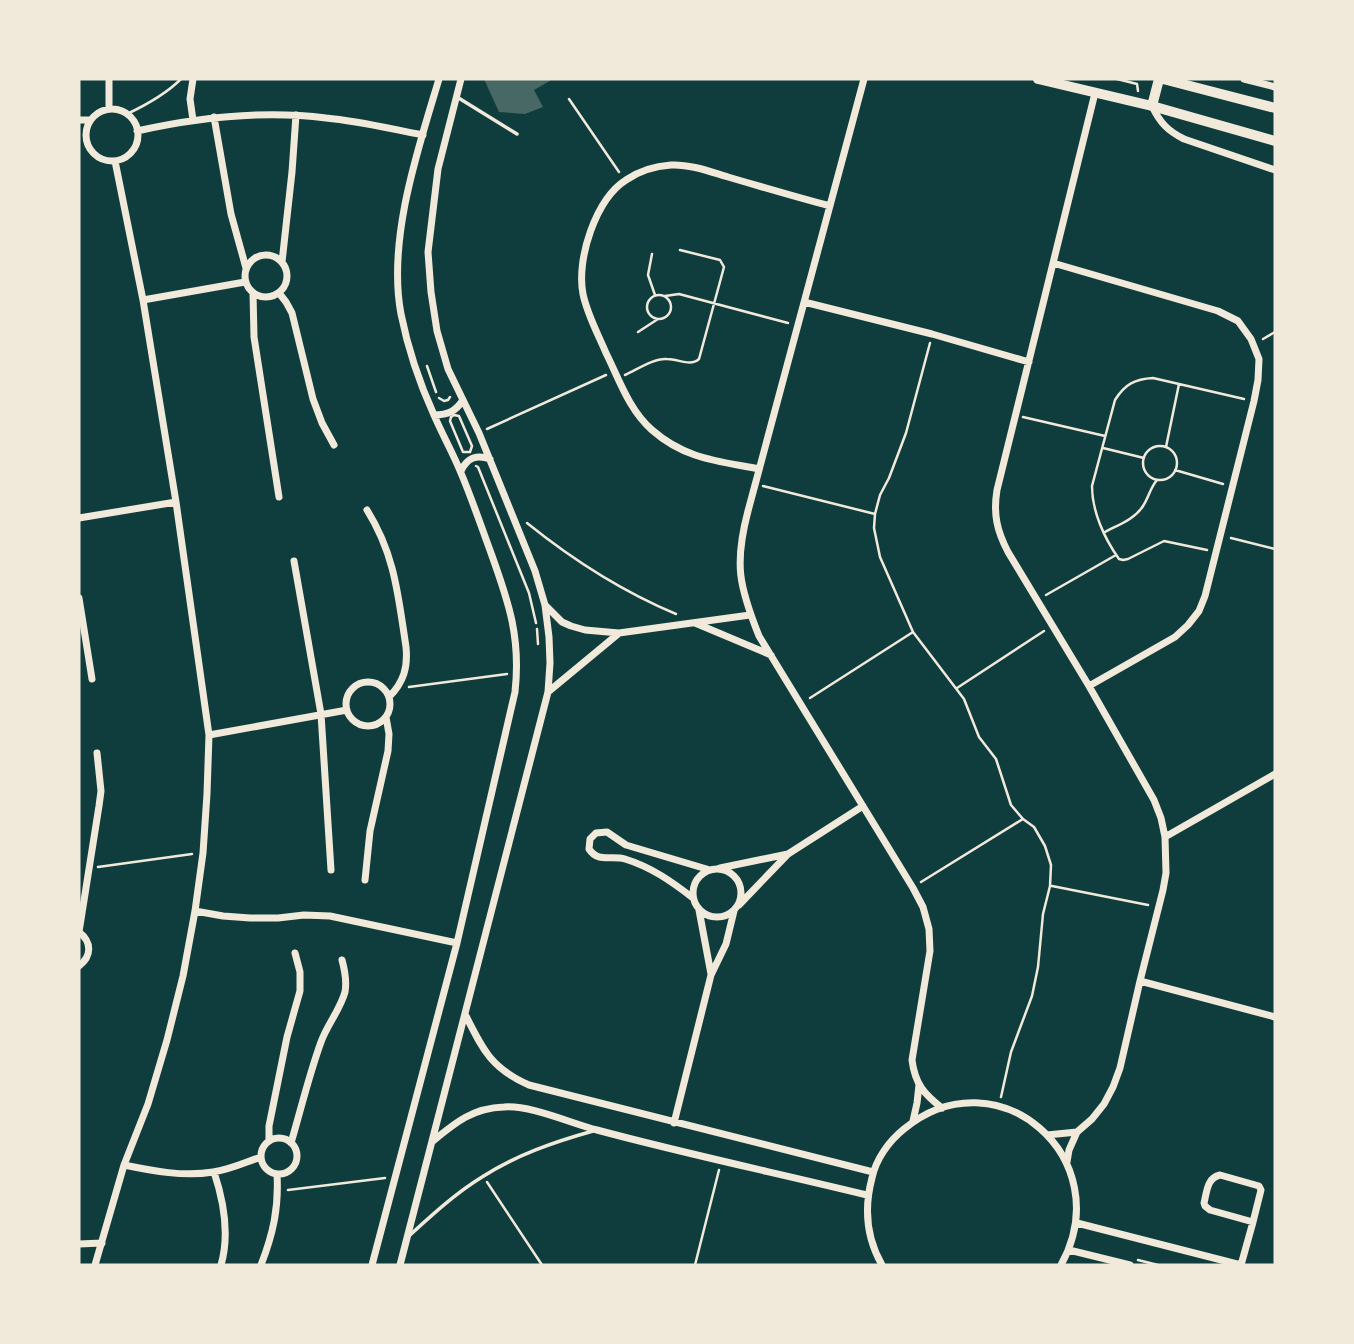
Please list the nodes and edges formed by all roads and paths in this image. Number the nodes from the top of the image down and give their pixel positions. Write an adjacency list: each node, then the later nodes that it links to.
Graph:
1 (109, 79): 18 (street)
2 (181, 79): 19 (path)
3 (193, 79): 24 (street)
4 (439, 79): 27 (street)
5 (461, 79): 14 (street)
6 (864, 79): 34 (street)
7 (1038, 79): 13 (street)
8 (1117, 79): 11 (path)
9 (1161, 79): 16 (street); 17 (street)
10 (1244, 79): 12 (street)
11 (1138, 84)
12 (1275, 87)
13 (1095, 93): 16 (street); 38 (street)
14 (456, 96): 26 (lane); 57 (street)
15 (569, 99): 33 (path)
16 (1152, 106): 28 (street); 32 (street)
17 (1275, 108)
18 (109, 109): 19 (street); 23 (street)
19 (127, 114): 25 (street)
20 (296, 115): 21 (street); 27 (street); 37 (street)
21 (214, 117): 24 (street); 39 (street)
22 (79, 120): 23 (street)
23 (90, 120): 30 (street)
24 (192, 120): 25 (street)
25 (137, 131): 31 (street)
26 (517, 134)
27 (422, 135): 59 (street)
28 (1275, 141)
29 (79, 142): 30 (street)
30 (89, 147): 31 (street)
31 (115, 161): 45 (street)
32 (1275, 170)
33 (625, 181): 34 (street); 55 (street)
34 (830, 206): 46 (street)
35 (680, 250): 47 (path)
36 (652, 254): 43 (path)
37 (282, 262): 39 (street); 42 (street)
38 (1053, 263): 53 (street); 54 (street)
39 (246, 268): 40 (street)
40 (245, 282): 41 (street); 45 (street)
41 (253, 293): 42 (street); 75 (street)
42 (279, 293): 63 (street)
43 (655, 295): 44 (path); 48 (path)
44 (665, 296): 47 (path); 48 (path)
45 (143, 300): 76 (street)
46 (804, 302): 49 (street); 52 (street)
47 (714, 303): 49 (path); 55 (path)
48 (658, 319): 50 (path)
49 (798, 326): 69 (street)
50 (638, 332)
51 (1275, 332): 53 (path)
52 (932, 334): 54 (street); 79 (path)
53 (1253, 344): 58 (street)
54 (1029, 362): 60 (street)
55 (617, 374): 61 (path); 69 (street)
56 (1179, 384): 58 (path); 62 (path); 65 (path)
57 (463, 400): 59 (street); 61 (street)
58 (1254, 401): 74 (street)
59 (434, 415): 71 (street)
60 (1016, 416): 62 (path); 88 (street)
61 (479, 433): 67 (street)
62 (1105, 436): 64 (path)
63 (334, 445)
64 (1102, 447): 68 (path); 81 (path)
65 (1166, 447): 68 (path); 70 (path)
66 (463, 452): 66 (path)
67 (490, 458): 71 (street); 78 (street)
68 (1144, 458): 72 (path)
69 (759, 469): 73 (street)
70 (1175, 470): 72 (path); 74 (path)
71 (461, 471): 96 (street)
72 (1157, 480): 81 (path)
73 (755, 484): 79 (path); 90 (street)
74 (1233, 487): 82 (street)
75 (279, 497)
76 (176, 502): 80 (street); 107 (street)
77 (367, 510): 99 (street)
78 (511, 510): 89 (street); 91 (path)
79 (875, 514): 93 (path)
80 (79, 518)
81 (1104, 532): 85 (path)
82 (1220, 536): 83 (path); 84 (street)
83 (1275, 549)
84 (1216, 552): 85 (path); 98 (street)
85 (1116, 555): 88 (path)
86 (294, 561): 105 (street)
87 (79, 598): 97 (street)
88 (1037, 600): 92 (street)
89 (545, 606): 94 (street); 101 (street)
90 (751, 614): 91 (street); 95 (street)
91 (695, 622): 94 (street); 95 (street)
92 (1052, 625): 98 (street); 100 (path)
93 (914, 632): 100 (path); 103 (path)
94 (618, 633): 101 (street)
95 (771, 655): 103 (street)
96 (517, 673): 99 (path); 129 (street)
97 (92, 679)
98 (1089, 686): 112 (street)
99 (397, 688): 102 (street)
100 (957, 688): 111 (path)
101 (548, 692): 135 (street)
102 (389, 697): 104 (street); 106 (street)
103 (801, 704): 110 (street)
104 (347, 710): 105 (street); 106 (street)
105 (321, 715): 107 (street); 119 (street)
106 (386, 718): 120 (street)
107 (209, 735): 114 (street)
108 (97, 753): 117 (street)
109 (1275, 774): 112 (street)
110 (863, 806): 115 (street); 122 (street)
111 (1023, 819): 121 (path); 122 (path)
112 (1165, 837): 124 (street)
113 (626, 845): 116 (street); 116 (street); 118 (street)
114 (203, 853): 117 (path); 127 (street)
115 (788, 854): 118 (street); 125 (street)
116 (621, 858): 123 (street)
117 (89, 868): 128 (street)
118 (714, 869): 123 (street); 125 (street)
119 (331, 870)
120 (365, 880)
121 (1050, 886): 124 (path); 138 (path)
122 (913, 888): 137 (street)
123 (693, 898): 126 (street)
124 (1158, 907): 134 (street)
125 (736, 908): 126 (street); 133 (street)
126 (699, 910): 133 (street)
127 (195, 911): 129 (street); 151 (street)
128 (79, 932): 132 (street)
129 (457, 943): 156 (street)
130 (295, 953): 145 (street)
131 (342, 960): 147 (street)
132 (79, 966)
133 (711, 975): 141 (street)
134 (1140, 981): 136 (street); 143 (street)
135 (464, 1014): 141 (street); 146 (street)
136 (1275, 1017)
137 (919, 1084): 139 (street); 140 (street)
138 (999, 1107): 139 (street); 144 (street)
139 (942, 1108): 140 (street)
140 (913, 1121): 153 (street)
141 (674, 1123): 153 (street)
142 (597, 1130): 146 (street); 149 (street); 155 (lane)
143 (1077, 1132): 144 (street); 150 (street)
144 (1047, 1135): 150 (street)
145 (270, 1141): 147 (street); 148 (street)
146 (433, 1141): 161 (street)
147 (291, 1143): 154 (street)
148 (261, 1157): 152 (street); 154 (street)
149 (722, 1160): 158 (street); 173 (path)
150 (1066, 1162): 160 (street)
151 (124, 1165): 152 (street); 162 (street)
152 (214, 1172): 168 (street)
153 (873, 1172): 158 (street)
154 (277, 1174): 157 (street)
155 (483, 1176): 161 (lane); 172 (path)
156 (396, 1177): 157 (path); 170 (street)
157 (278, 1192): 169 (street)
158 (867, 1195): 166 (street)
159 (1253, 1222): 159 (street); 176 (street)
160 (1077, 1223): 164 (street); 176 (street)
161 (406, 1239): 171 (street)
162 (102, 1243): 163 (street); 167 (street)
163 (79, 1244)
164 (1069, 1250): 165 (street); 174 (street)
165 (1131, 1262): 175 (path)
166 (881, 1264)
167 (95, 1265)
168 (221, 1265)
169 (261, 1265)
170 (372, 1265)
171 (400, 1265)
172 (542, 1265)
173 (695, 1265)
174 (1061, 1265)
175 (1158, 1265)
176 (1241, 1265)

